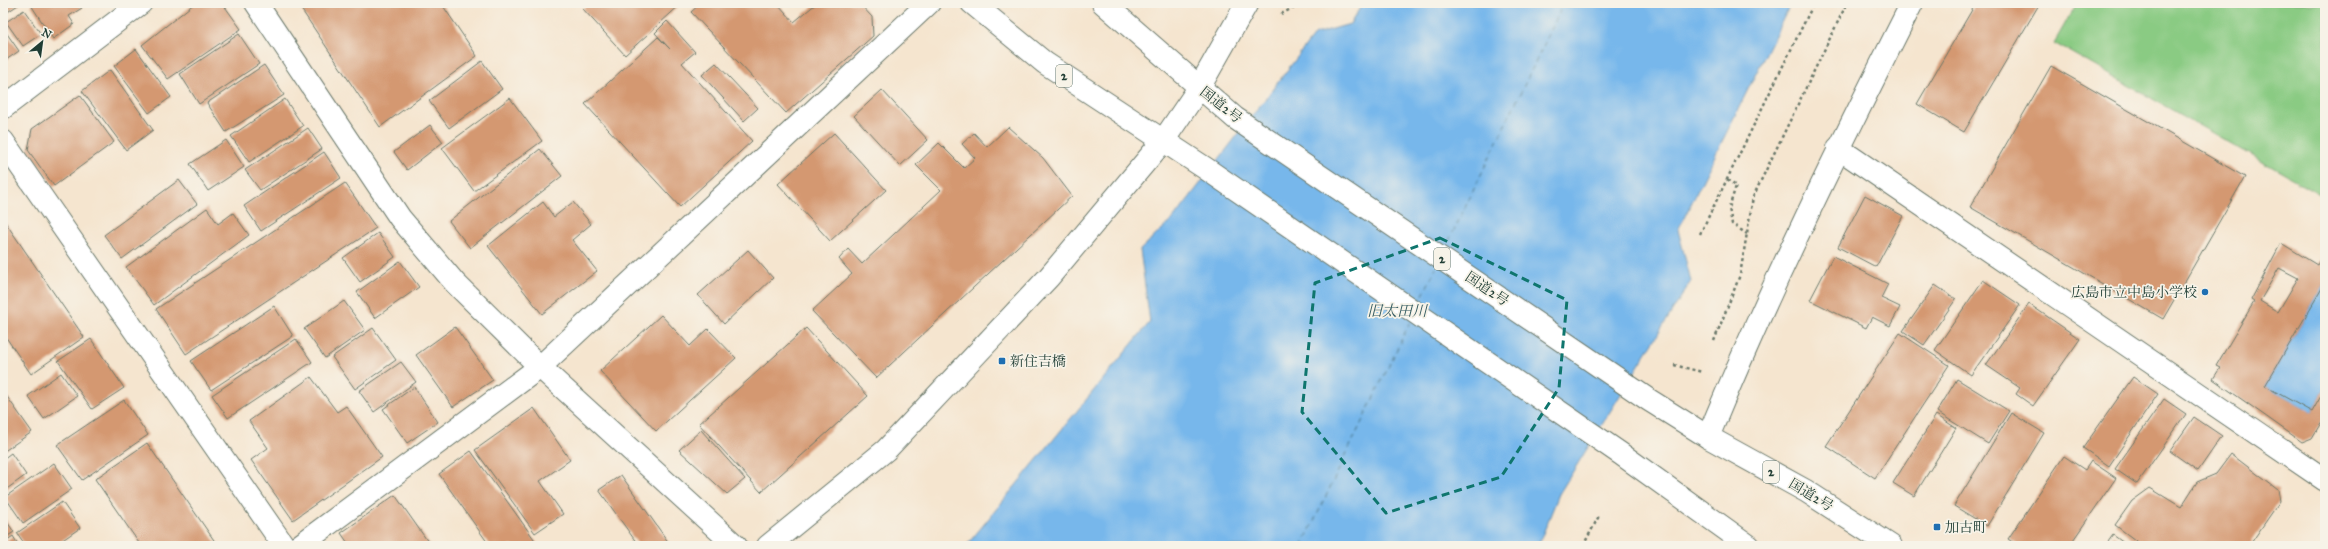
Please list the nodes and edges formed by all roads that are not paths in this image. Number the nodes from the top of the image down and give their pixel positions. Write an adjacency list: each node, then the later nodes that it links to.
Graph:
1 (141, 3): 9 (main road)
2 (256, 3): 13 (main road)
3 (929, 3): 13 (main road)
4 (972, 3): 10 (main road, 2)
5 (1103, 3): 8 (main road, 国道2号 / 2)
6 (1247, 3): 8 (main road)
7 (1912, 3): 12 (main road)
8 (1199, 88): 10 (main road); 14 (main road, 国道2号 / 2)
9 (4, 106)
10 (1163, 141): 19 (main road); 20 (main road, 2)
11 (3, 142): 16 (main road)
12 (1838, 148): 14 (main road); 15 (main road)
13 (540, 366): 17 (main road); 18 (main road)
14 (1708, 437): 21 (main road, 国道2号 / 2)
15 (2325, 480)
16 (284, 546)
17 (299, 546)
18 (736, 546)
19 (768, 546)
20 (1749, 546)
21 (1892, 546)

